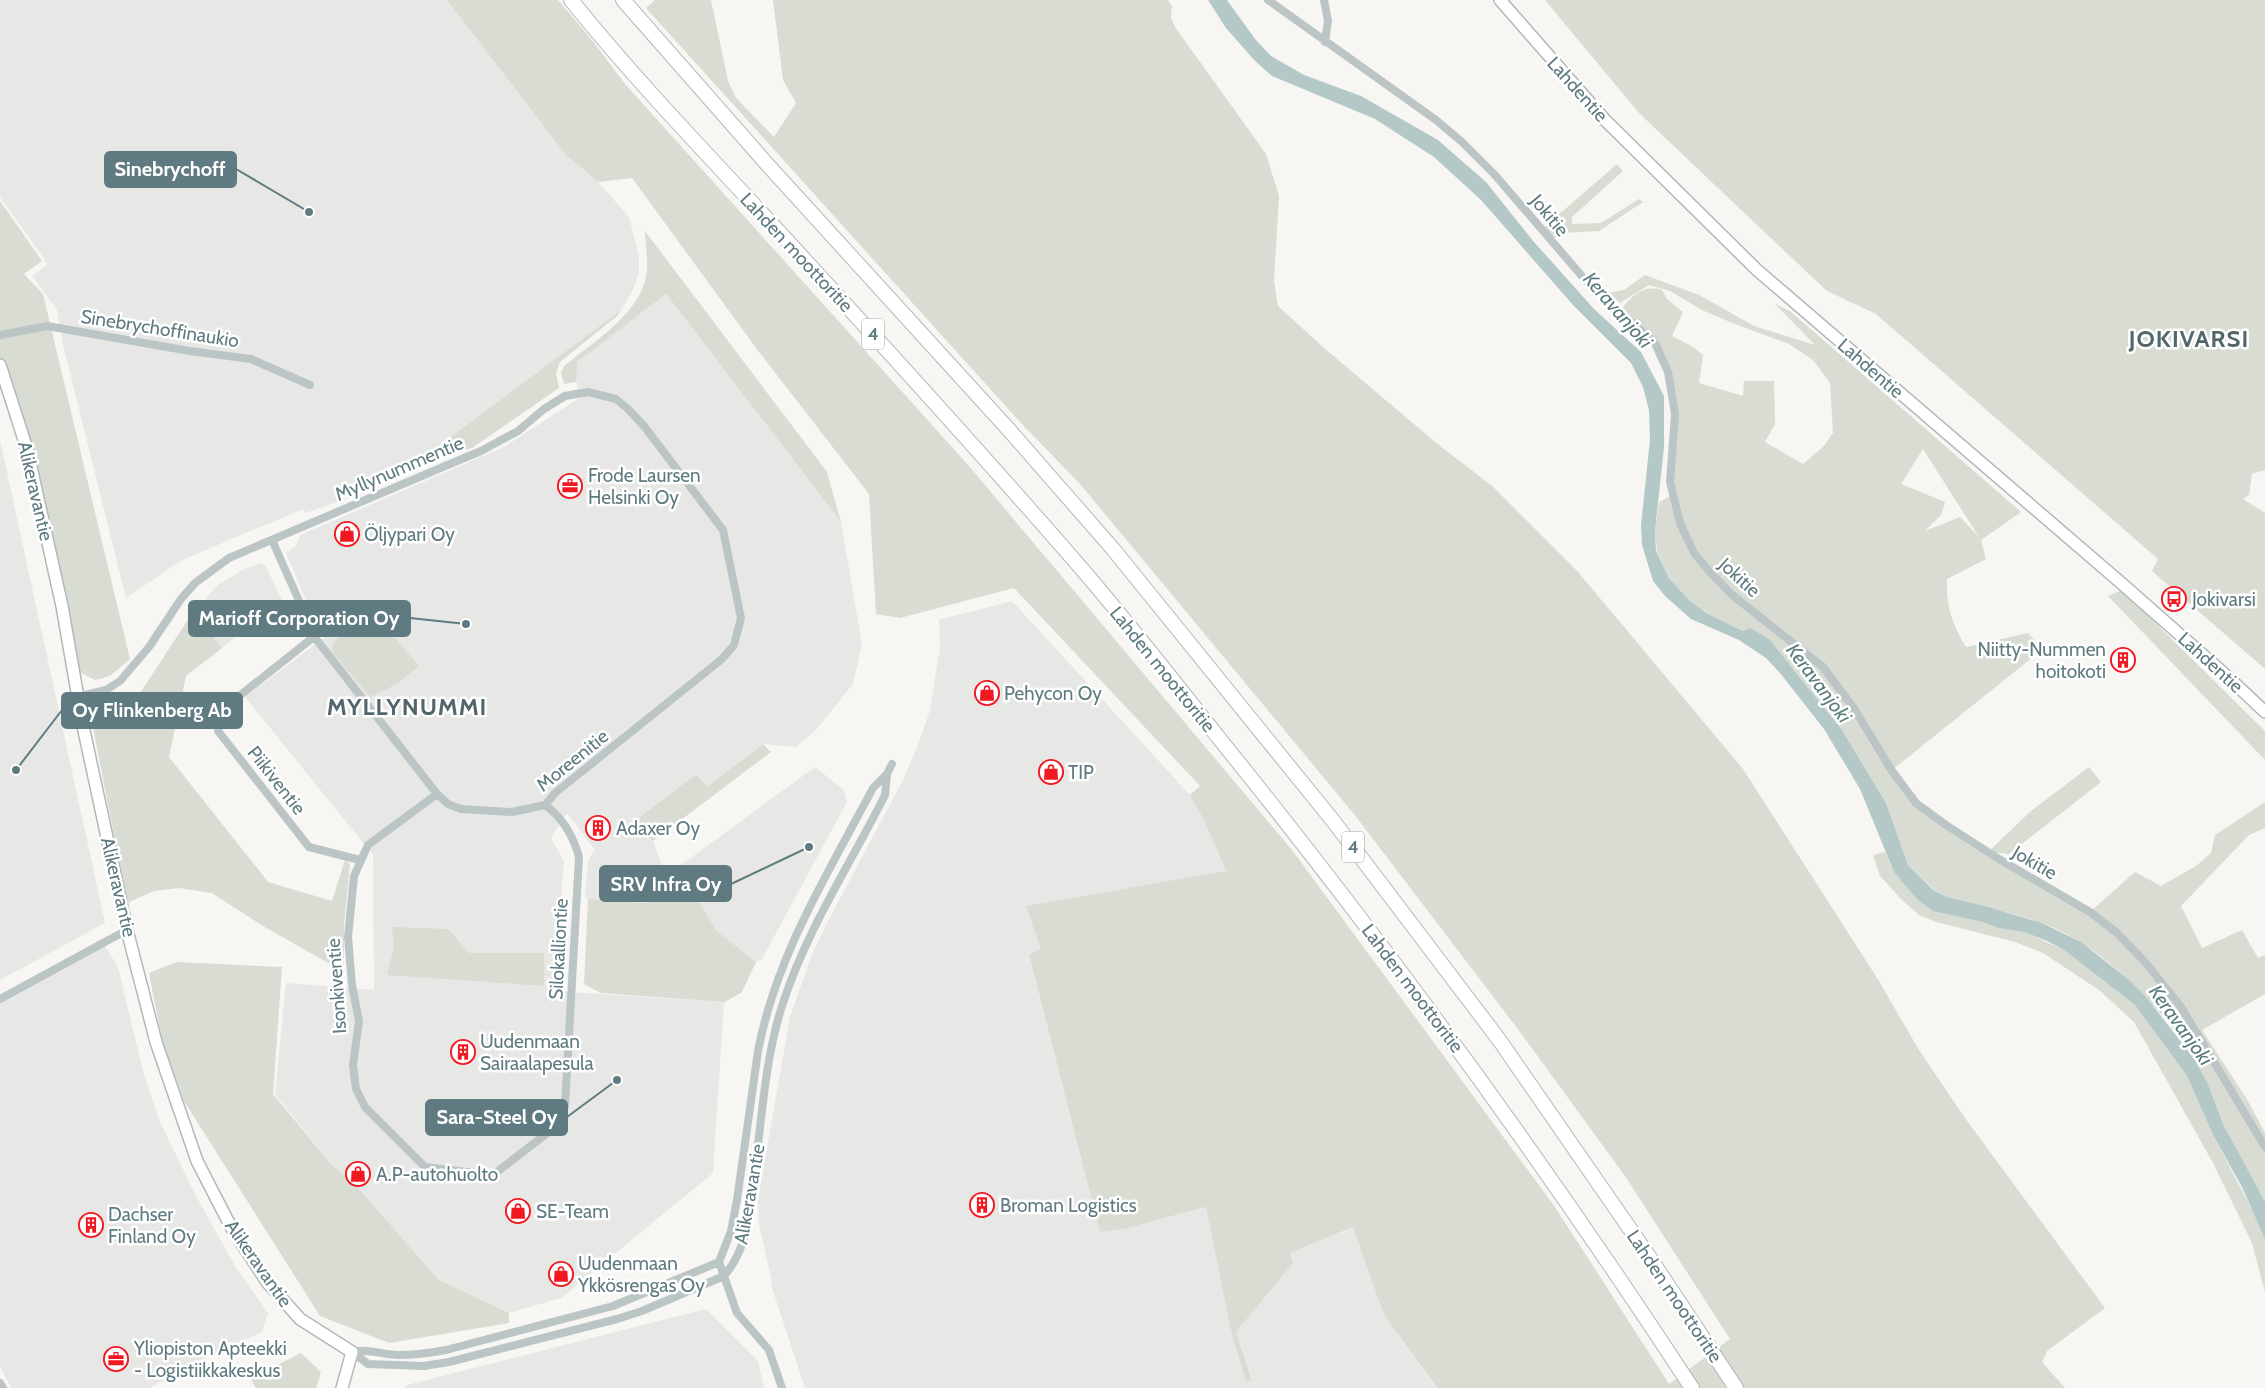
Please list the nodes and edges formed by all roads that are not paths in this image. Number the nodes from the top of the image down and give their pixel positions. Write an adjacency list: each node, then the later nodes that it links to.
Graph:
1 (571, 0): 31 (highway, Lahden moottoritie / 4)
2 (623, 0): 32 (highway, Lahden moottoritie / 4)
3 (1268, 0): 6 (street, Jokitie)
4 (1324, 0): 6 (street)
5 (1500, 0): 14 (street, Lahdentie)
6 (1325, 42): 23 (street, Jokitie)
7 (0, 335): 9 (street, Sinebrychoffinaukio)
8 (0, 365): 13 (street, Alikeravantie)
9 (310, 385)
10 (723, 530): 11 (street, Myllynummentie); 18 (street, Moreenitie)
11 (272, 540): 12 (street, Moreenitie); 13 (street, Myllynummentie)
12 (315, 636): 17 (street, Moreenitie); 19 (street, Piikiventie)
13 (77, 697): 20 (street, Alikeravantie)
14 (2265, 712)
15 (892, 764): 16 (street, Alikeravantie)
16 (887, 774): 24 (street, Alikeravantie); 25 (street, Alikeravantie)
17 (437, 794): 18 (street, Moreenitie); 19 (street, Isonkiventie)
18 (545, 805): 22 (street, Silokalliontie)
19 (360, 860): 22 (street, Isonkiventie)
20 (127, 930): 21 (street); 26 (street, Alikeravantie)
21 (0, 999)
22 (564, 1106)
23 (2265, 1147)
24 (719, 1262): 25 (street); 26 (street, Alikeravantie)
25 (724, 1276): 26 (street, Alikeravantie); 30 (street)
26 (352, 1352): 29 (street)
27 (0, 1383): 28 (street)
28 (3, 1388)
29 (342, 1388)
30 (782, 1388)
31 (1692, 1388)
32 (1736, 1388)

